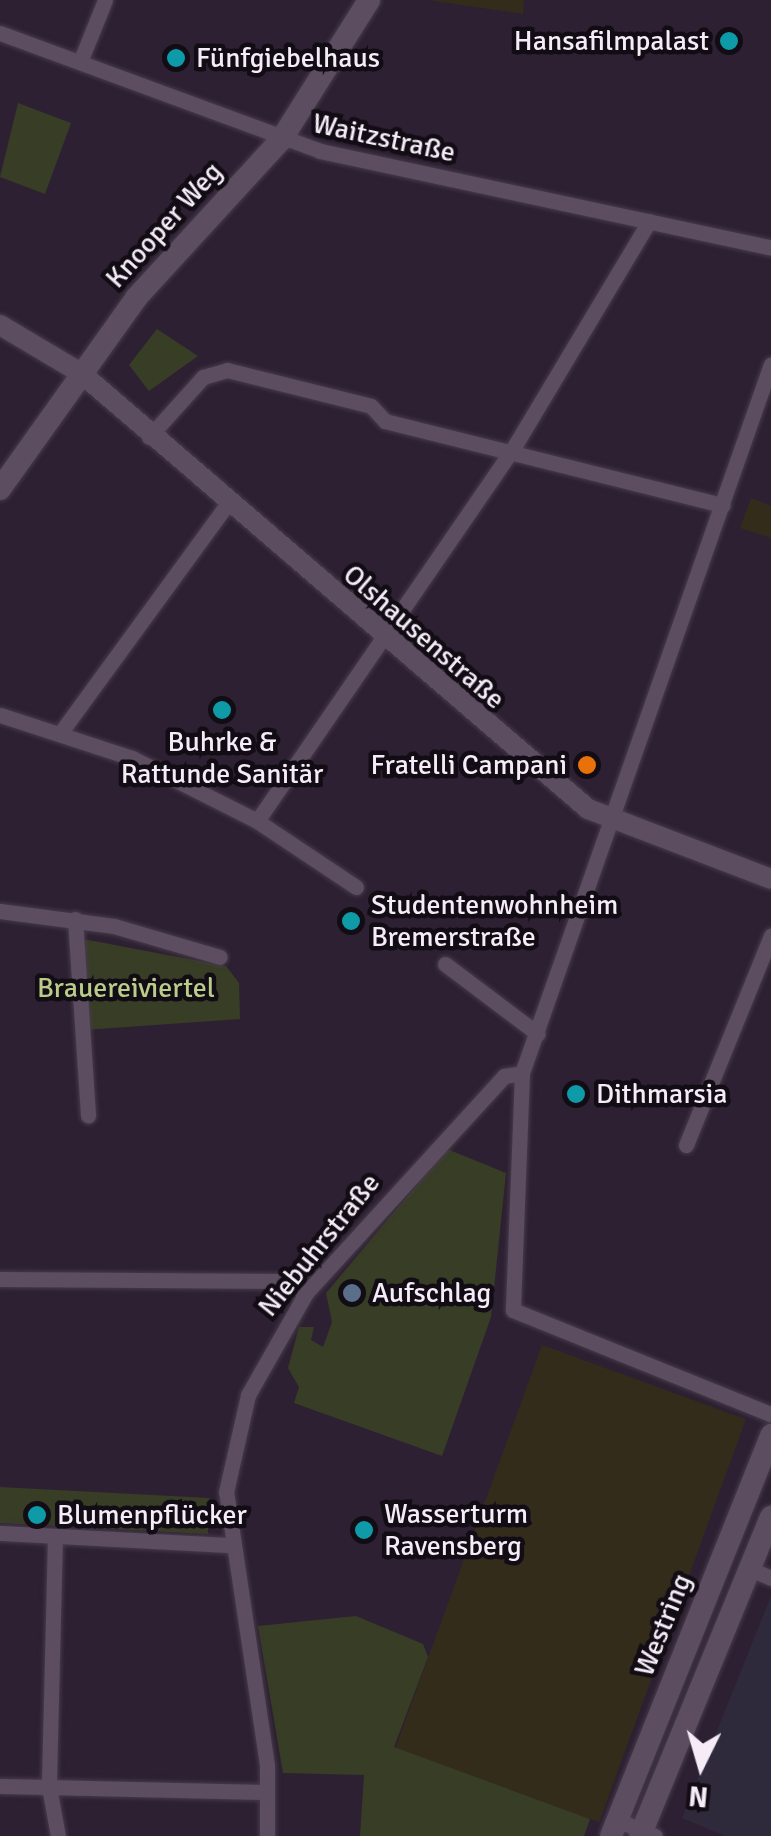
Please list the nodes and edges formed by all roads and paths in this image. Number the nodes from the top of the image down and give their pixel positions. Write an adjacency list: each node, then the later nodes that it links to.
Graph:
1 (105, 0): 4 (street)
2 (369, 0): 5 (main road, Knooper Weg)
3 (0, 34): 4 (street, Waitzstraße)
4 (80, 62): 5 (street, Waitzstraße)
5 (281, 140): 6 (street, Waitzstraße); 10 (main road, Knooper Weg)
6 (649, 220): 7 (street, Waitzstraße); 12 (street)
7 (771, 248)
8 (0, 325): 10 (street, Olshausenstraße)
9 (771, 364): 15 (street)
10 (81, 373): 11 (street, Olshausenstraße); 13 (main road, Knooper Weg)
11 (149, 438): 12 (street); 14 (street, Olshausenstraße)
12 (512, 452): 15 (street); 16 (street)
13 (0, 489)
14 (228, 504): 16 (street, Olshausenstraße); 18 (street)
15 (723, 505): 20 (street)
16 (382, 638): 19 (street); 20 (street, Olshausenstraße)
17 (0, 715): 18 (street)
18 (61, 732): 19 (street)
19 (256, 820): 22 (street)
20 (611, 820): 21 (street, Olshausenstraße); 28 (street)
21 (771, 879)
22 (356, 887)
23 (0, 911): 24 (street)
24 (74, 919): 26 (street); 30 (street)
25 (771, 936): 31 (street)
26 (220, 957)
27 (445, 964): 28 (street)
28 (538, 1034): 29 (street)
29 (522, 1073): 33 (street, Niebuhrstraße); 34 (street)
30 (88, 1116)
31 (686, 1144)
32 (0, 1280): 33 (street)
33 (306, 1294): 39 (street, Niebuhrstraße)
34 (771, 1414)
35 (771, 1435): 44 (main road, Westring)
36 (771, 1517): 40 (main road)
37 (0, 1533): 38 (street)
38 (55, 1536): 39 (street); 42 (street)
39 (230, 1544): 43 (street, Niebuhrstraße)
40 (760, 1573): 45 (main road)
41 (0, 1786): 42 (street)
42 (50, 1787): 43 (street); 46 (street)
43 (267, 1792): 47 (street, Niebuhrstraße)
44 (614, 1828): 45 (street)
45 (646, 1834)
46 (58, 1836)
47 (266, 1836)

